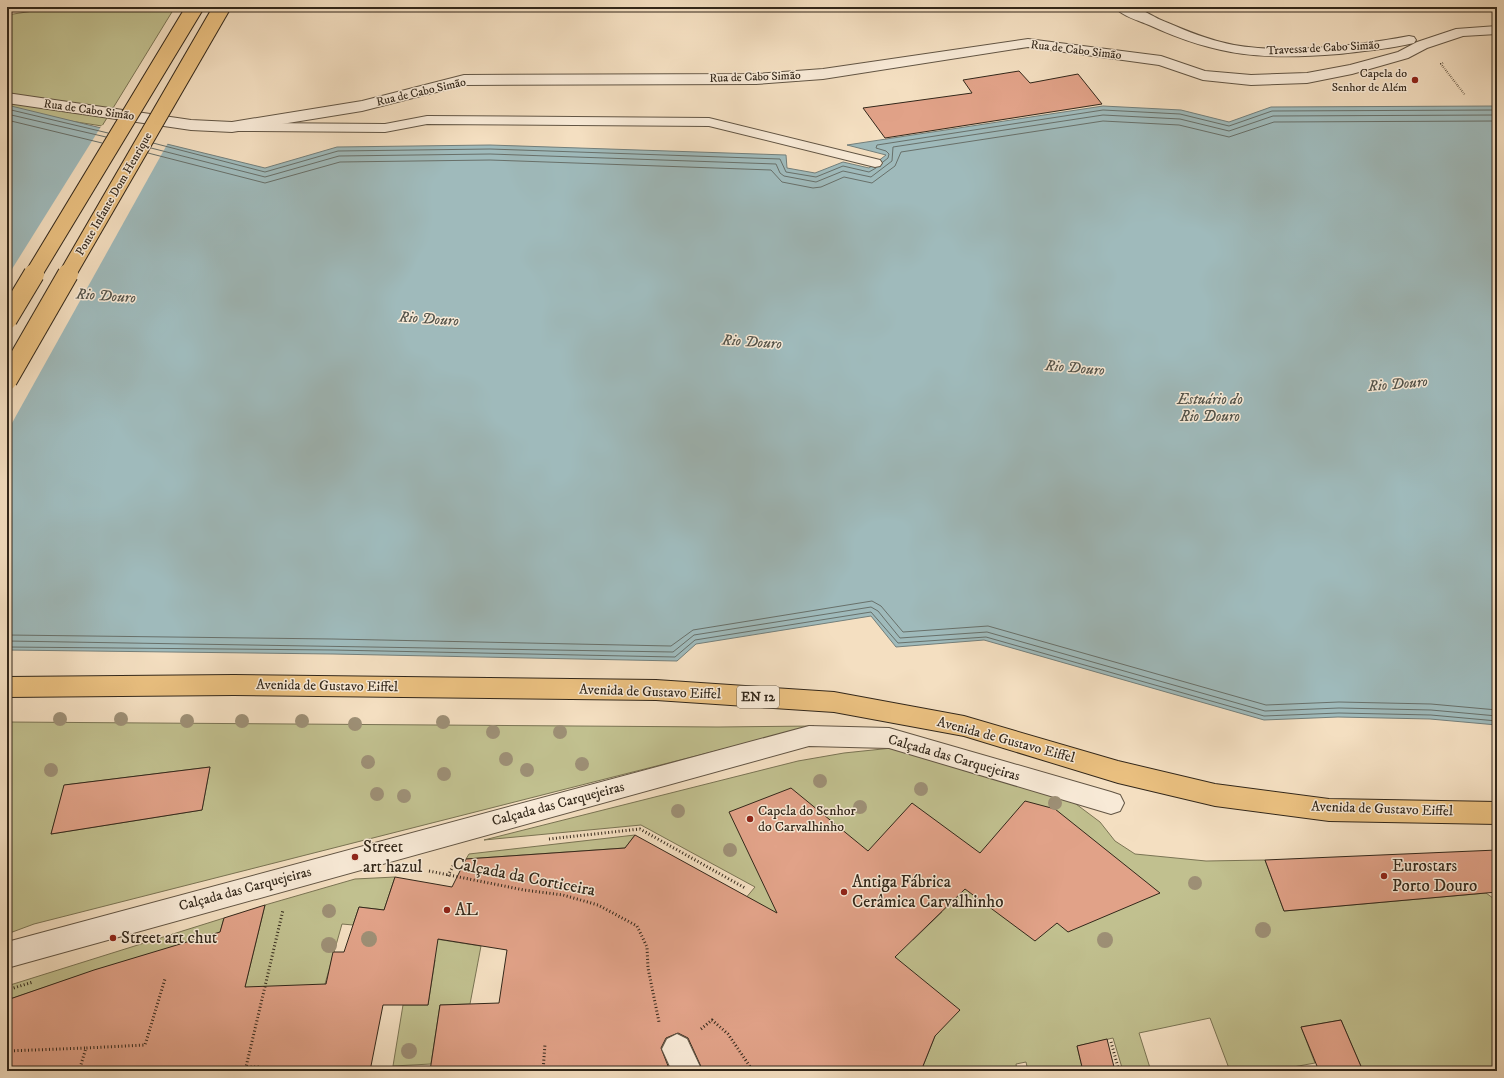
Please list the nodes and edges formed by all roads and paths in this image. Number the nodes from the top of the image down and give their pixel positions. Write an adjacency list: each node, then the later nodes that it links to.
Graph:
1 (195, 7): 11 (main road, Ponte Infante Dom Henrique, bridge)
2 (222, 7): 12 (main road, Ponte Infante Dom Henrique, bridge)
3 (1122, 7): 5 (street, Travessa de Cabo Simão)
4 (1497, 30): 5 (street, Rua de Cabo Simão)
5 (1436, 40): 9 (street, Rua de Cabo Simão)
6 (1447, 60): 7 (path)
7 (1465, 95)
8 (7, 98): 9 (street, Rua de Cabo Simão)
9 (232, 127): 10 (lane)
10 (875, 163)
11 (7, 319)
12 (7, 380)
13 (7, 687): 15 (main road, Avenida de Gustavo Eiffel / EN 12)
14 (1111, 803): 22 (street, Calçada das Carquejeiras)
15 (1497, 813)
16 (547, 839): 20 (path)
17 (455, 862): 19 (path)
18 (425, 871): 19 (path, Calçada da Corticeira)
19 (448, 876): 29 (path, Calçada da Corticeira)
20 (745, 888)
21 (284, 906): 31 (path)
22 (7, 955)
23 (165, 979): 27 (path)
24 (708, 1023): 33 (path)
25 (1111, 1042): 34 (path)
26 (545, 1044): 32 (path)
27 (86, 1048): 28 (path); 30 (path)
28 (7, 1051)
29 (682, 1060)
30 (79, 1071)
31 (257, 1071)
32 (543, 1071)
33 (753, 1071)
34 (1119, 1071)

